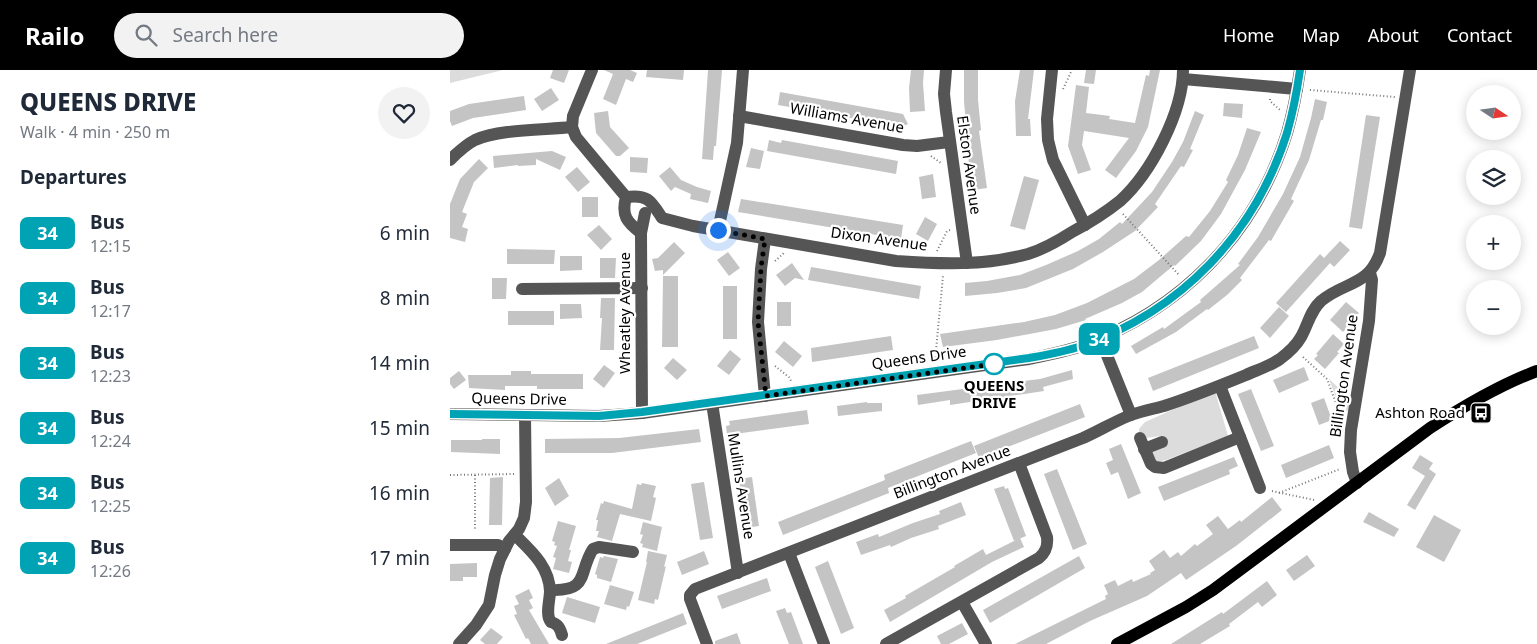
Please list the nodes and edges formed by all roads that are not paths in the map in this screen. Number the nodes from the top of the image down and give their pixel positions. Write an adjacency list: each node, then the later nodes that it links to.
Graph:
1 (592, 70): 10 (street)
2 (743, 70): 9 (street)
3 (946, 70): 11 (street, Elston Avenue)
4 (1052, 70): 16 (street)
5 (1300, 70): 8 (street, Queens Drive)
6 (1410, 70): 21 (street, Billington Avenue)
7 (1183, 74): 8 (street); 16 (street, Dixon Avenue)
8 (1297, 89): 24 (street, Queens Drive)
9 (739, 116): 11 (street, Williams Avenue); 17 (street)
10 (572, 127): 12 (street); 13 (street)
11 (949, 142): 20 (street, Elston Avenue)
12 (450, 160)
13 (626, 197): 14 (street); 15 (street); 18 (street)
14 (645, 213): 15 (street, Dixon Avenue); 18 (street, Wheatley Avenue)
15 (662, 218): 17 (street, Dixon Avenue)
16 (1085, 225): 20 (street, Dixon Avenue)
17 (718, 230): 19 (street, Dixon Avenue)
18 (641, 233): 22 (street, Wheatley Avenue)
19 (765, 239): 20 (street, Dixon Avenue); 27 (street)
20 (967, 263)
21 (1370, 273): 26 (street, Billington Avenue); 36 (street, Billington Avenue)
22 (642, 288): 23 (street); 29 (street, Wheatley Avenue)
23 (522, 289)
24 (1100, 338): 27 (street, Queens Drive); 32 (street)
25 (1537, 371): 36 (main road)
26 (1220, 386): 32 (street, Billington Avenue); 33 (street)
27 (766, 396): 28 (street, Queens Drive)
28 (712, 403): 29 (street, Queens Drive); 43 (street, Mullins Avenue)
29 (642, 412): 31 (street, Queens Drive)
30 (450, 414): 31 (street, Queens Drive)
31 (525, 415): 38 (street)
32 (1131, 415): 35 (street, Billington Avenue)
33 (1240, 437): 34 (street); 37 (street)
34 (1162, 442)
35 (1019, 463): 42 (street, Billington Avenue); 45 (street)
36 (1357, 483): 52 (main road)
37 (1260, 488)
38 (515, 535): 40 (street); 44 (street)
39 (450, 545): 40 (street)
40 (505, 548): 48 (street)
41 (633, 552): 44 (street)
42 (789, 553): 43 (street, Billington Avenue); 49 (street)
43 (738, 573): 47 (street, Billington Avenue)
44 (550, 590): 46 (street)
45 (962, 602): 50 (street); 51 (street)
46 (562, 635)
47 (702, 643)
48 (460, 644)
49 (824, 644)
50 (886, 644)
51 (986, 644)
52 (1117, 644)

